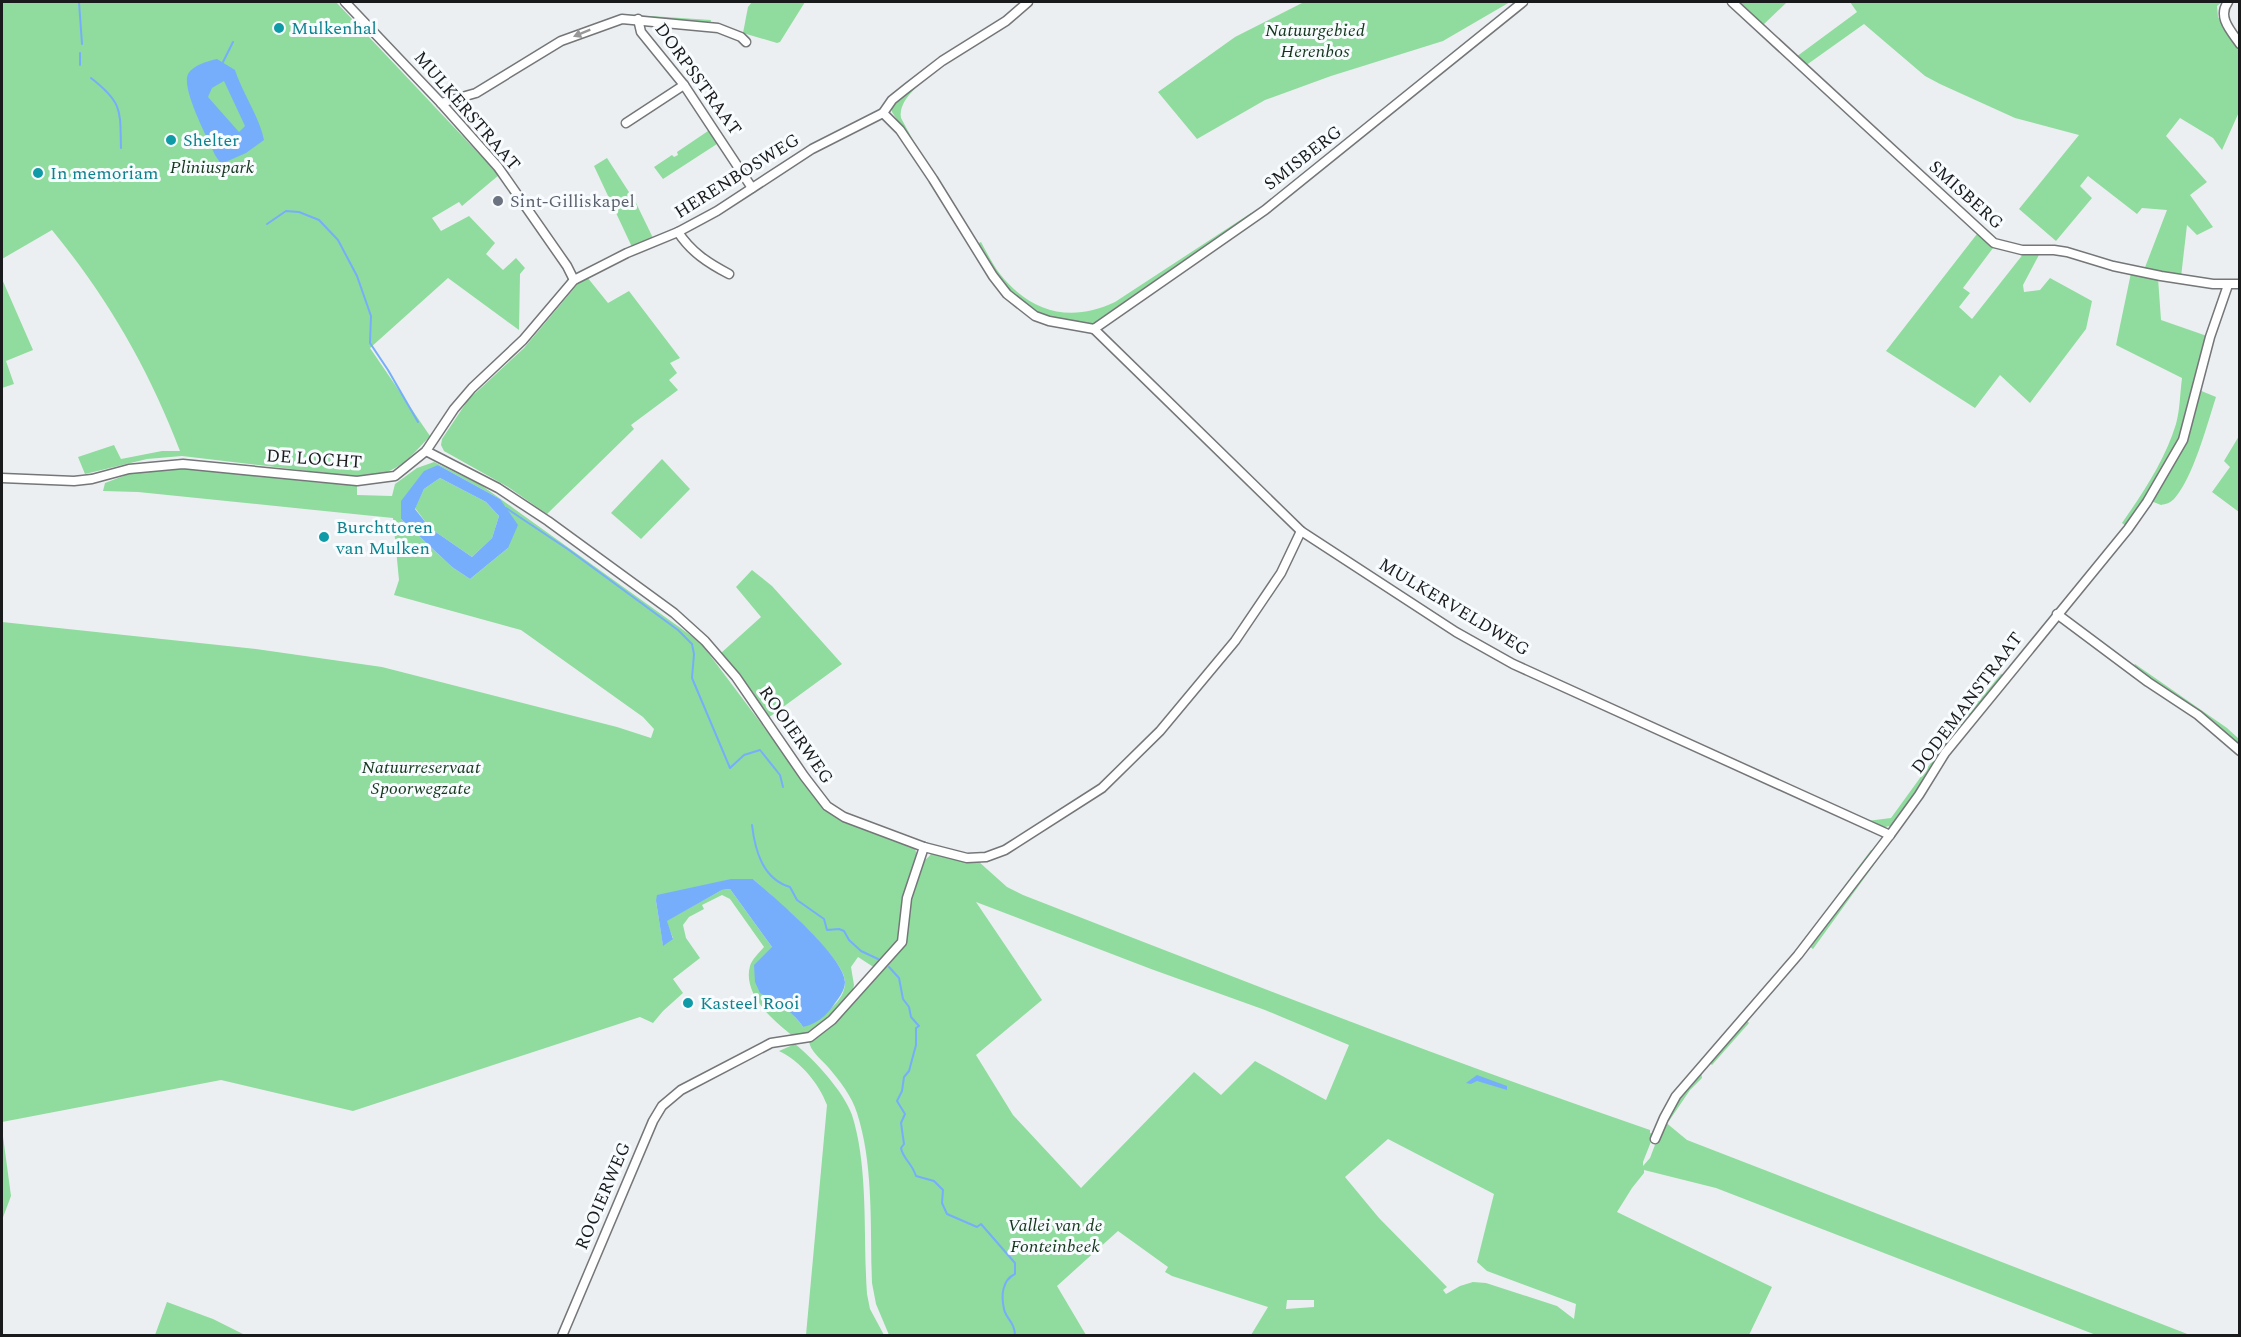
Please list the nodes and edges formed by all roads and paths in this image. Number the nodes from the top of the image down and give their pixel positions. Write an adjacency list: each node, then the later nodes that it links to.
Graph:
1 (345, 2): 10 (street, MULKERSTRAAT)
2 (1028, 2): 11 (street, HERENBOSWEG)
3 (1523, 2): 19 (street, SMISBERG)
4 (1732, 2): 18 (street, SMISBERG)
5 (2228, 2): 8 (street)
6 (638, 19): 7 (street); 9 (street, DORPSSTRAAT); 10 (street, one-way to 10)
7 (746, 42)
8 (2240, 44)
9 (684, 85): 12 (street); 13 (street, DORPSSTRAAT)
10 (441, 103): 16 (street, MULKERSTRAAT)
11 (883, 112): 13 (street, HERENBOSWEG); 19 (street)
12 (626, 123)
13 (752, 188): 14 (street, HERENBOSWEG)
14 (678, 232): 15 (street); 16 (street, HERENBOSWEG)
15 (729, 274)
16 (574, 280): 20 (street, DE LOCHT)
17 (2240, 284): 18 (street, SMISBERG)
18 (2228, 285): 23 (street, DODEMANSTRAAT)
19 (1094, 329): 22 (street, MULKERVELDWEG)
20 (426, 451): 21 (street, DE LOCHT); 26 (street, ROOIERWEG)
21 (2, 478)
22 (1301, 531): 25 (street, MULKERVELDWEG); 26 (street)
23 (2057, 614): 24 (street); 25 (street, DODEMANSTRAAT)
24 (2240, 751)
25 (1890, 835): 27 (street, DODEMANSTRAAT)
26 (924, 847): 28 (street, ROOIERWEG)
27 (1656, 1139)
28 (562, 1335)

